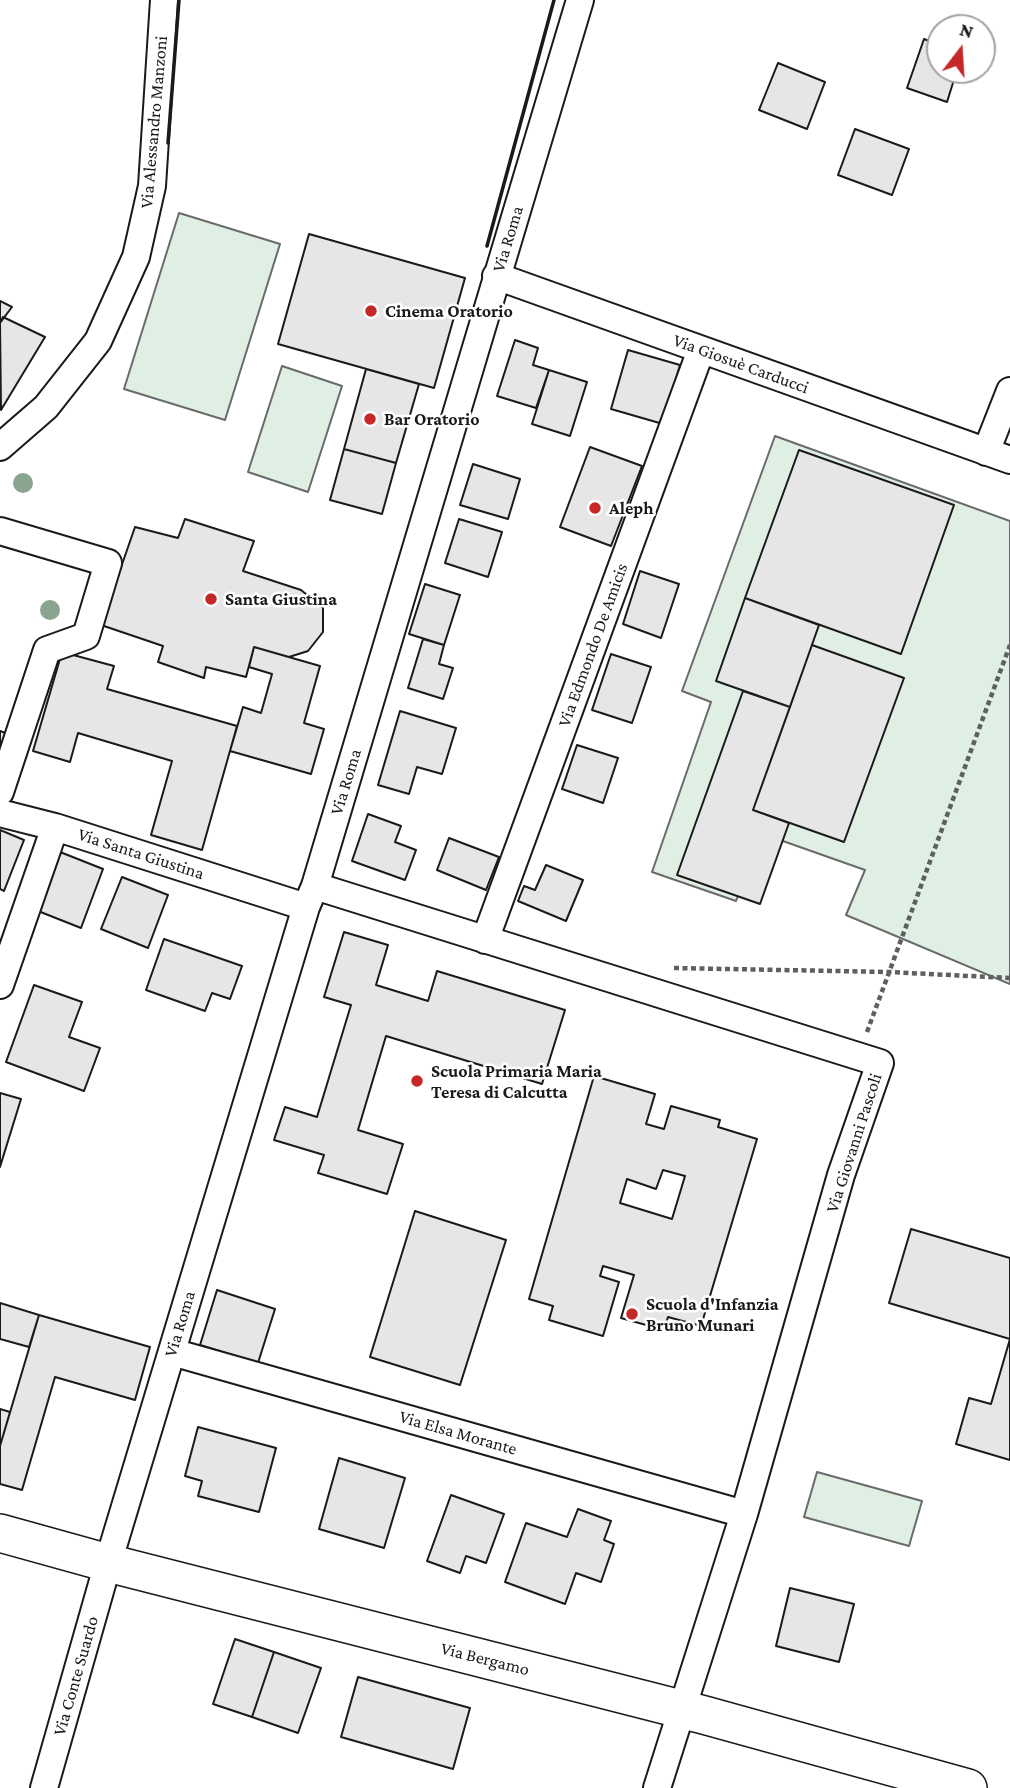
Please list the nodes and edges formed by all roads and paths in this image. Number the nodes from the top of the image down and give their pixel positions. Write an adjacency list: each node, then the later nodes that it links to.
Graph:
1 (163, 0): 6 (street, Via Alessandro Manzoni)
2 (580, 0): 3 (street, Via Roma)
3 (496, 276): 4 (street, Via Giosuè Carducci); 14 (street, Via Roma)
4 (701, 350): 7 (street, Via Giosuè Carducci); 15 (street, Via Edmondo De Amicis)
5 (1010, 391): 7 (street, Via Giosuè Carducci)
6 (0, 447)
7 (998, 456)
8 (0, 531): 10 (street)
9 (1010, 645): 17 (path)
10 (11, 724): 11 (street)
11 (0, 792)
12 (0, 813): 13 (street)
13 (55, 827): 14 (street, Via Santa Giustina); 19 (street, Via Santa Giustina)
14 (311, 896): 15 (street, Via Giovanni Pascoli); 21 (street, Via Roma)
15 (485, 940): 20 (street, Via Giovanni Pascoli)
16 (673, 968): 17 (path)
17 (889, 972): 18 (path); 20 (path)
18 (1010, 978)
19 (0, 985)
20 (857, 1056): 22 (street, Via Giovanni Pascoli)
21 (172, 1352): 22 (street, Via Elsa Morante); 24 (street, Via Roma)
22 (744, 1514): 25 (street, Via Giovanni Pascoli)
23 (0, 1533): 24 (street, Via Bergamo)
24 (108, 1563): 25 (street, Via Bergamo); 26 (street, Via Conte Suardo)
25 (682, 1709): 27 (street, Via Giovanni Pascoli); 28 (street, Via Bergamo)
26 (44, 1788)
27 (657, 1788)
28 (968, 1788)

